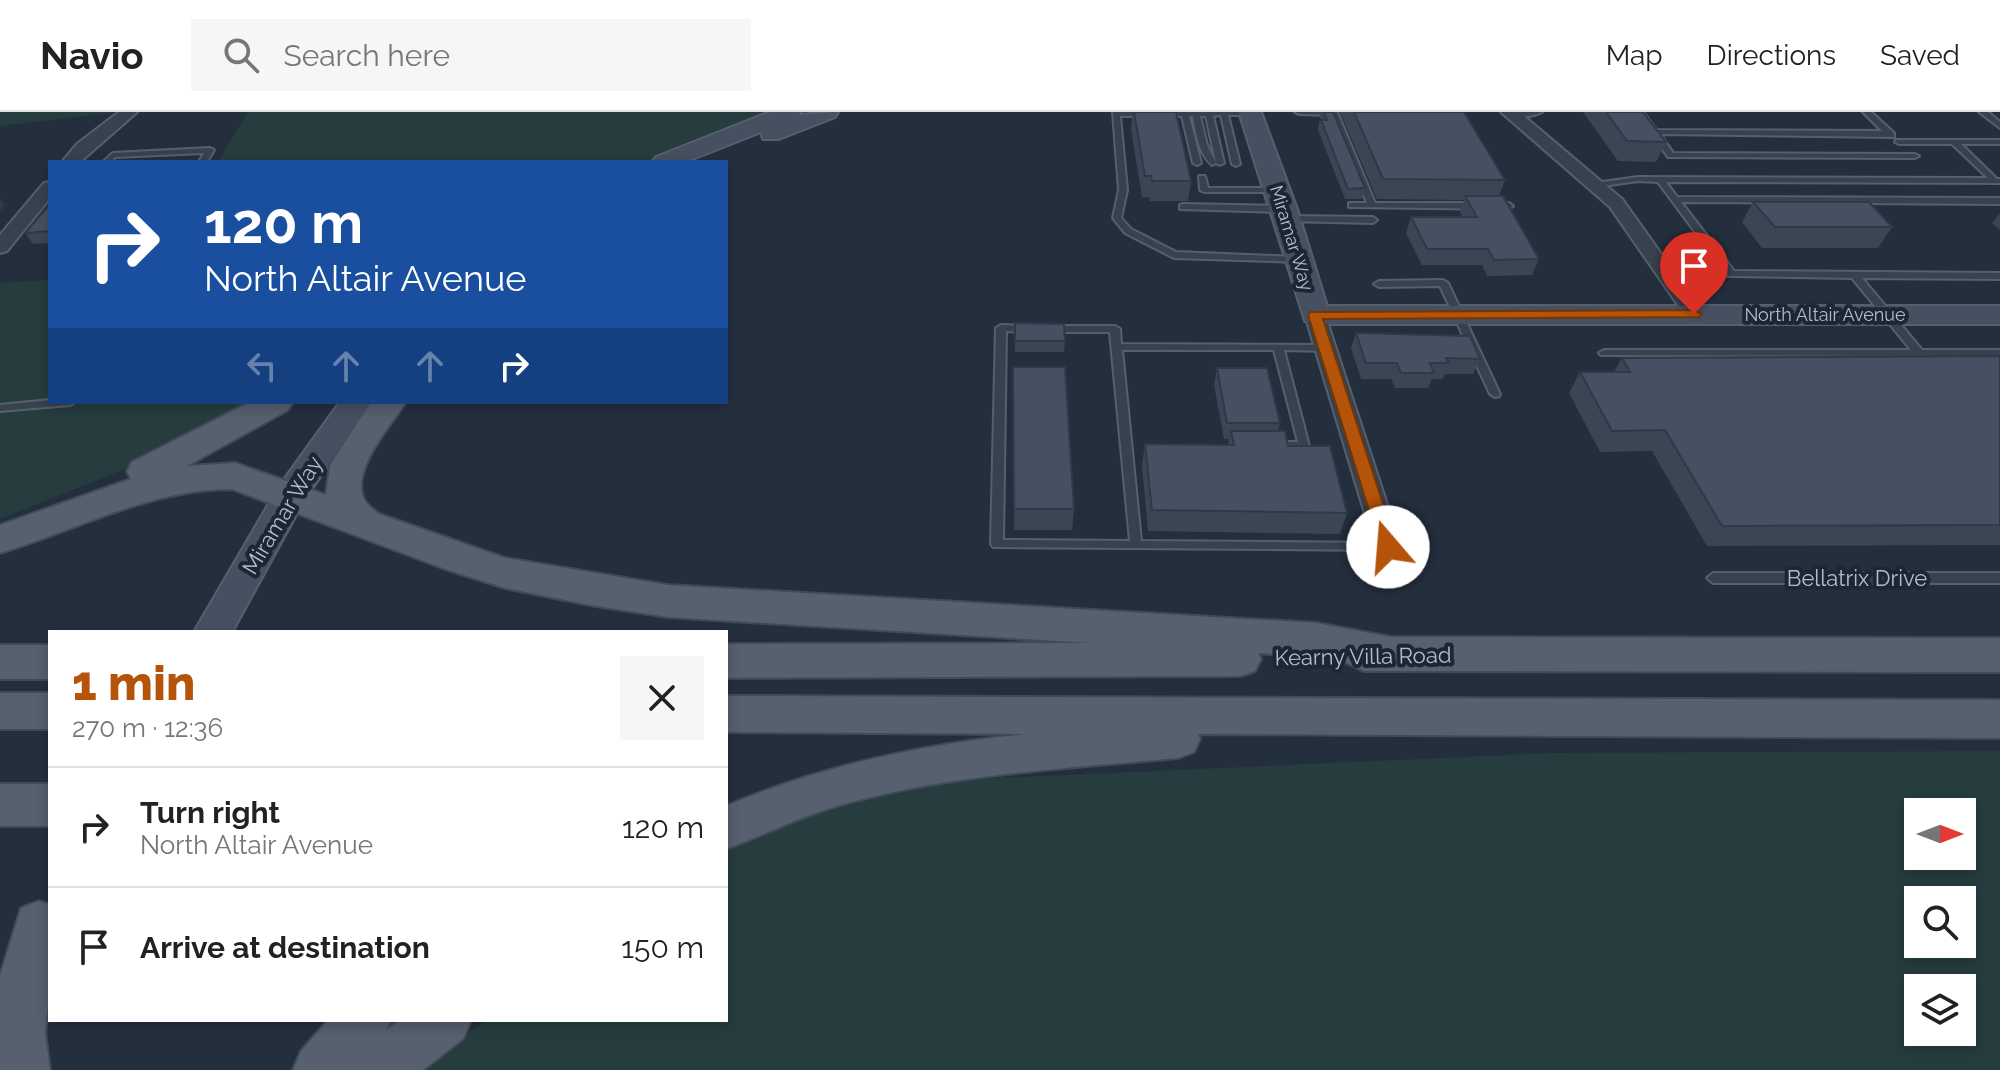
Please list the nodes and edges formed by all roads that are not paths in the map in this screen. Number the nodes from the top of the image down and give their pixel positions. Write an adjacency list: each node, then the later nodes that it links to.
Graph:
1 (129, 112): 19 (street)
2 (790, 112): 22 (street)
3 (827, 112): 23 (street)
4 (1299, 112): 36 (lane)
5 (1538, 112): 12 (lane)
6 (1639, 112): 14 (lane)
7 (1867, 112): 15 (lane)
8 (1983, 112): 13 (lane)
9 (1216, 113): 10 (lane); 11 (lane); 24 (lane); 24 (lane)
10 (1251, 113): 32 (street, Miramar Way)
11 (1191, 114): 24 (lane); 24 (lane); 41 (lane)
12 (1510, 114): 28 (street)
13 (2000, 126)
14 (1654, 132): 15 (lane); 16 (lane)
15 (1889, 133): 16 (lane)
16 (1899, 142): 17 (lane)
17 (1954, 142): 18 (lane); 27 (lane)
18 (2000, 142)
19 (73, 160)
20 (109, 160): 21 (lane)
21 (204, 160)
22 (669, 160)
23 (708, 160)
24 (1216, 163)
25 (1221, 178): 30 (lane); 30 (lane); 32 (lane); 32 (lane)
26 (1660, 179): 27 (lane); 28 (lane); 33 (lane)
27 (1998, 181)
28 (1595, 185): 45 (street)
29 (48, 189): 40 (street)
30 (1215, 190): 32 (lane)
31 (1502, 194): 36 (lane)
32 (1255, 196): 38 (lane); 38 (lane); 39 (lane); 41 (street, Miramar Way)
33 (1675, 199): 34 (lane); 42 (lane)
34 (2000, 201)
35 (1352, 205): 36 (lane)
36 (1372, 205)
37 (1183, 207): 38 (lane)
38 (1233, 208)
39 (1373, 220)
40 (0, 247)
41 (1299, 260): 46 (street, Miramar Way)
42 (1855, 275): 43 (lane); 48 (lane)
43 (2000, 276)
44 (1379, 284): 47 (lane)
45 (1694, 314): 47 (street, North Altair Avenue); 48 (street, North Altair Avenue)
46 (1315, 315): 47 (street, North Altair Avenue); 52 (street, Miramar Way)
47 (1458, 315): 56 (lane)
48 (1890, 315): 49 (street, North Altair Avenue); 54 (lane)
49 (2000, 315)
50 (1117, 347): 51 (lane); 62 (lane); 69 (lane)
51 (1278, 347): 52 (lane); 64 (lane)
52 (1325, 348): 70 (street, Miramar Way)
53 (1604, 353): 54 (lane)
54 (1919, 353): 55 (lane)
55 (2000, 353)
56 (1495, 394)
57 (48, 404): 61 (lane)
58 (273, 404): 67 (main road)
59 (355, 404): 65 (street, Miramar Way)
60 (388, 404): 66 (main road)
61 (0, 408)
62 (1126, 446): 63 (lane); 69 (lane)
63 (1141, 446)
64 (1259, 446)
65 (290, 496): 66 (main road); 68 (main road); 73 (street, Miramar Way)
66 (366, 525): 74 (main road)
67 (0, 531)
68 (0, 539)
69 (1136, 545): 70 (lane)
70 (1388, 547)
71 (1713, 578): 72 (lane, Bellatrix Drive)
72 (2000, 578)
73 (214, 630)
74 (1391, 654): 75 (main road, Kearny Villa Road); 76 (main road, Kearny Villa Road)
75 (2000, 655)
76 (728, 661)
77 (0, 662): 78 (main road)
78 (48, 662)
79 (0, 711): 80 (main road)
80 (48, 711)
81 (728, 714): 82 (main road)
82 (1246, 716): 83 (main road); 86 (main road)
83 (2000, 719)
84 (0, 805): 85 (main road)
85 (48, 805)
86 (728, 827)
87 (44, 915): 88 (street); 91 (main road)
88 (0, 990)
89 (362, 1022): 92 (main road)
90 (441, 1022): 93 (main road)
91 (23, 1070)
92 (320, 1070)
93 (379, 1070)

